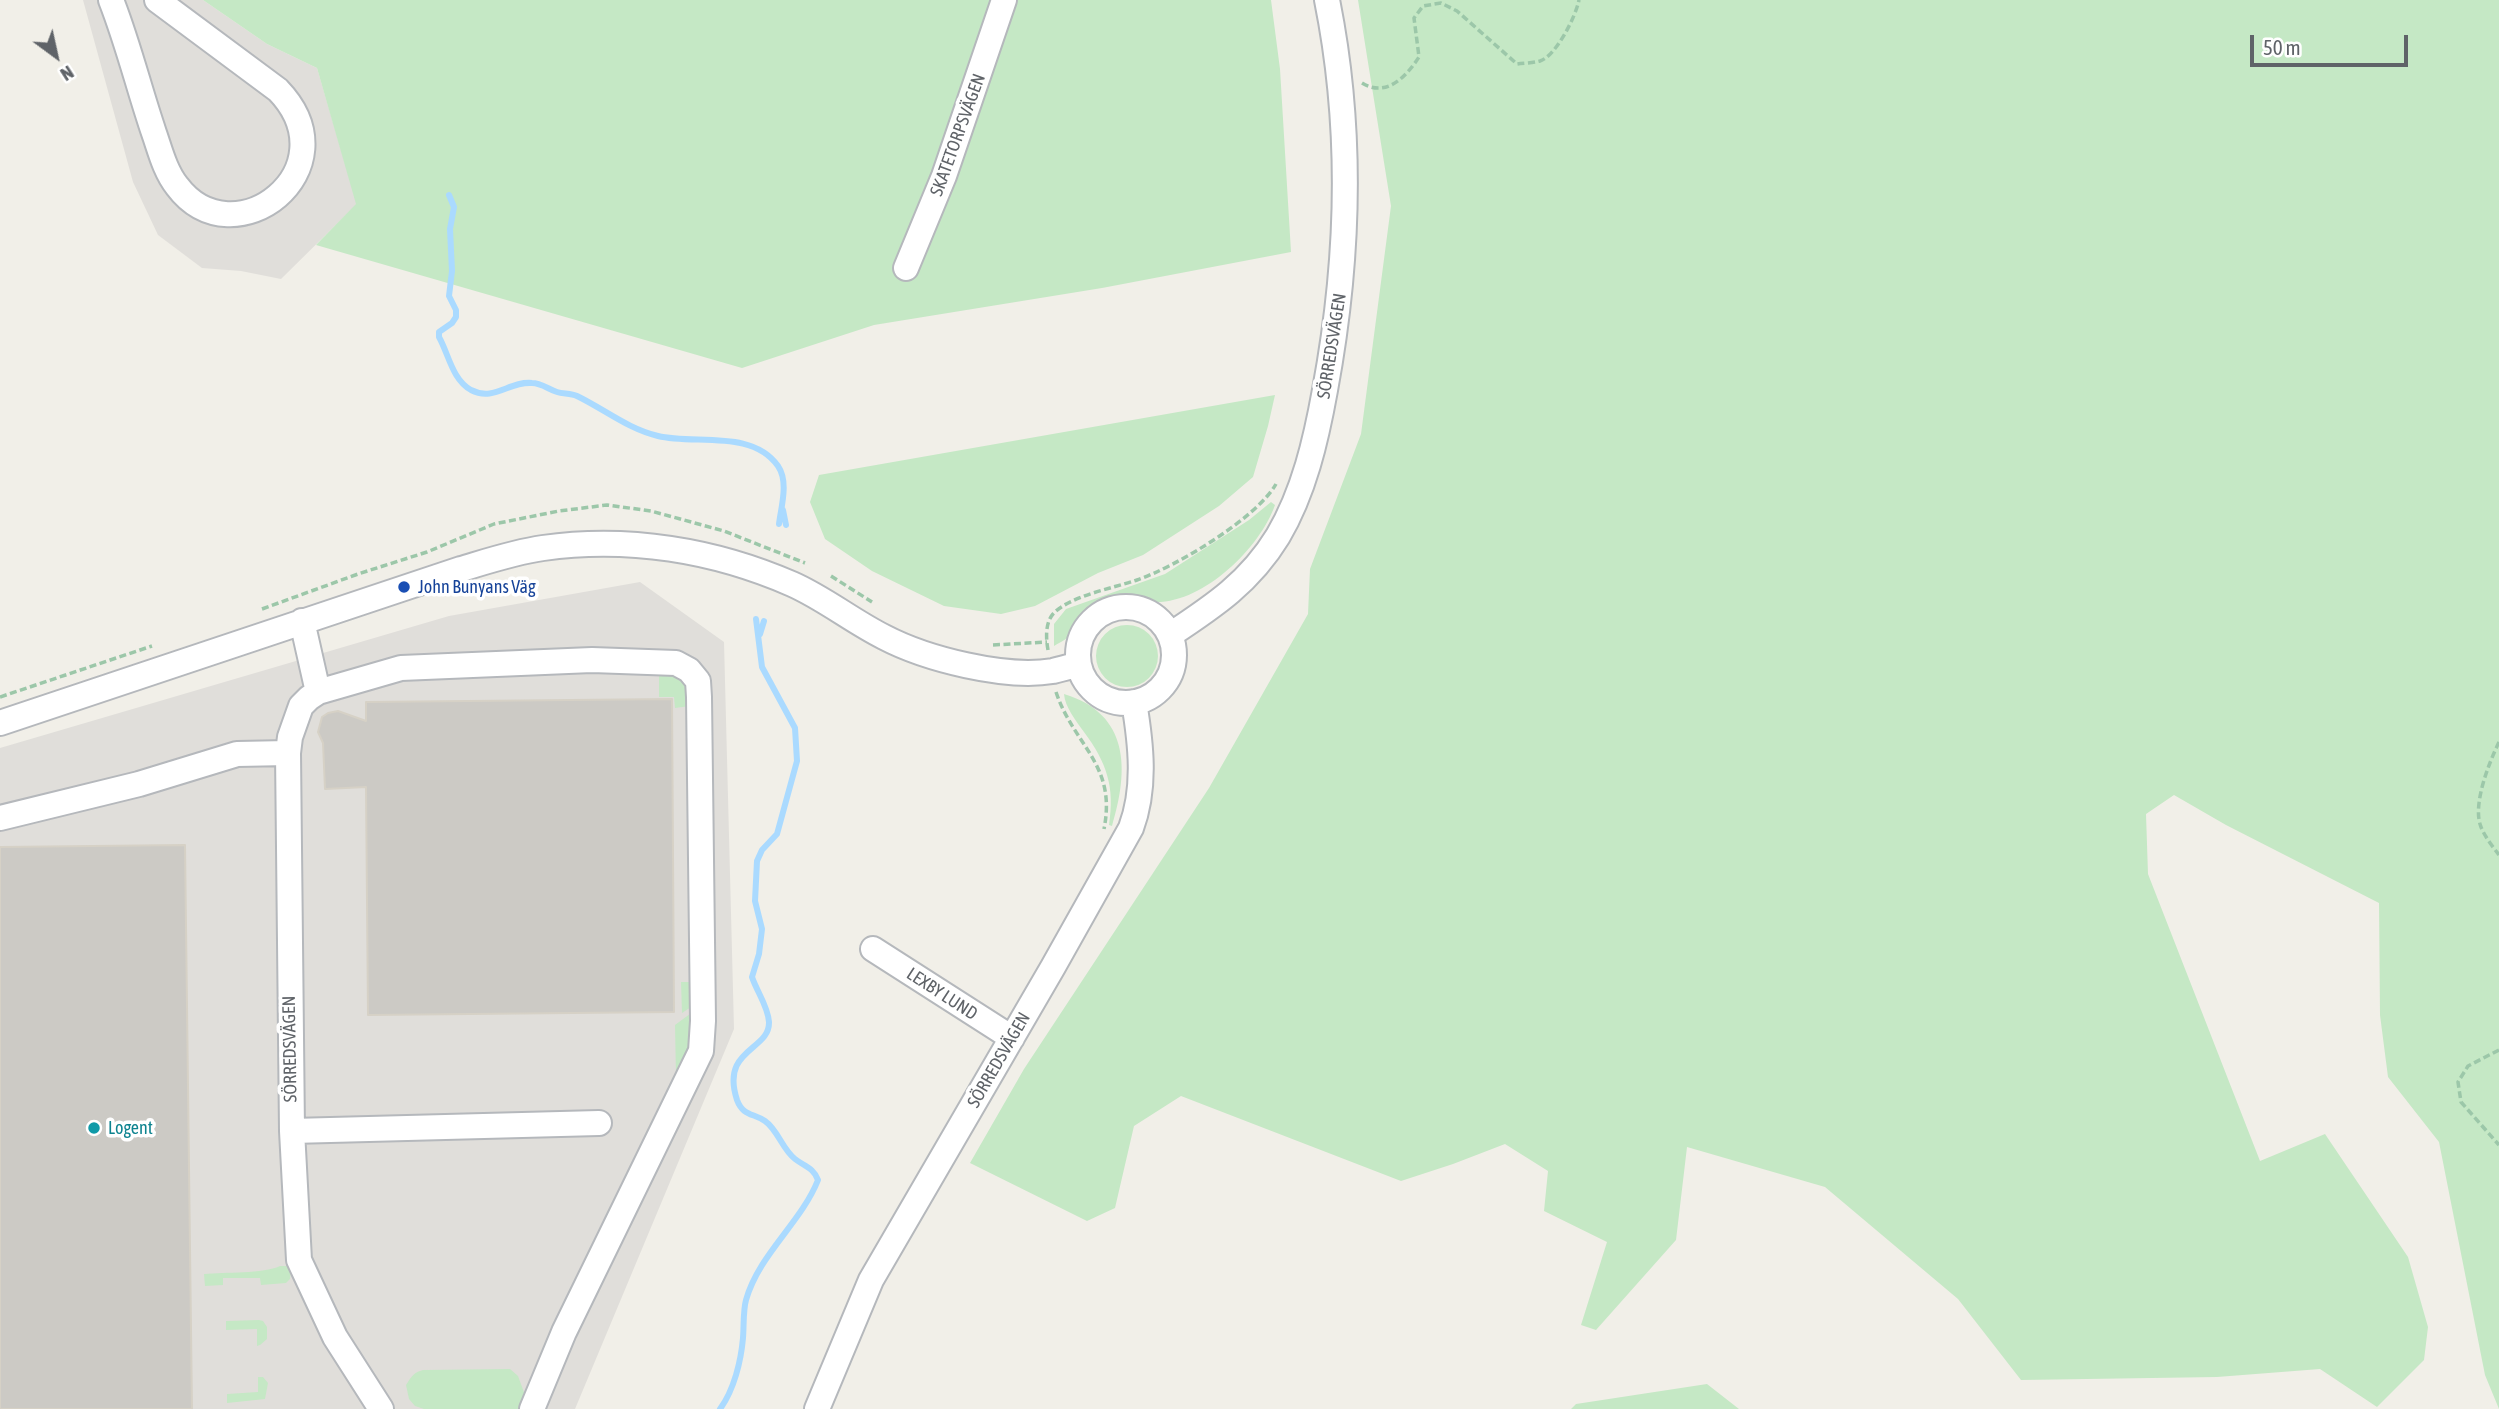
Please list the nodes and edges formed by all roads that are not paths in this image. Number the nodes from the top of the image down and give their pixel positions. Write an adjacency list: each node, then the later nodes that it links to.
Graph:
1 (111, 0): 2 (street)
2 (157, 0)
3 (1004, 0): 5 (street, SKATETORPSVÄGEN)
4 (1327, 0): 7 (street, SÖRREDSVÄGEN)
5 (906, 268)
6 (302, 621): 8 (street); 9 (street); 11 (street)
7 (1170, 635): 8 (street); 10 (street)
8 (1079, 665): 10 (street)
9 (317, 685): 12 (street, SÖRREDSVÄGEN); 19 (street)
10 (1134, 702): 15 (street, SÖRREDSVÄGEN)
11 (0, 723)
12 (288, 752): 13 (street); 17 (street, SÖRREDSVÄGEN)
13 (0, 818)
14 (873, 949): 15 (street, LEXBY LUND)
15 (1012, 1038): 20 (street, SÖRREDSVÄGEN)
16 (599, 1123): 17 (street)
17 (292, 1131): 18 (street, SÖRREDSVÄGEN)
18 (381, 1409)
19 (532, 1409)
20 (817, 1409)

